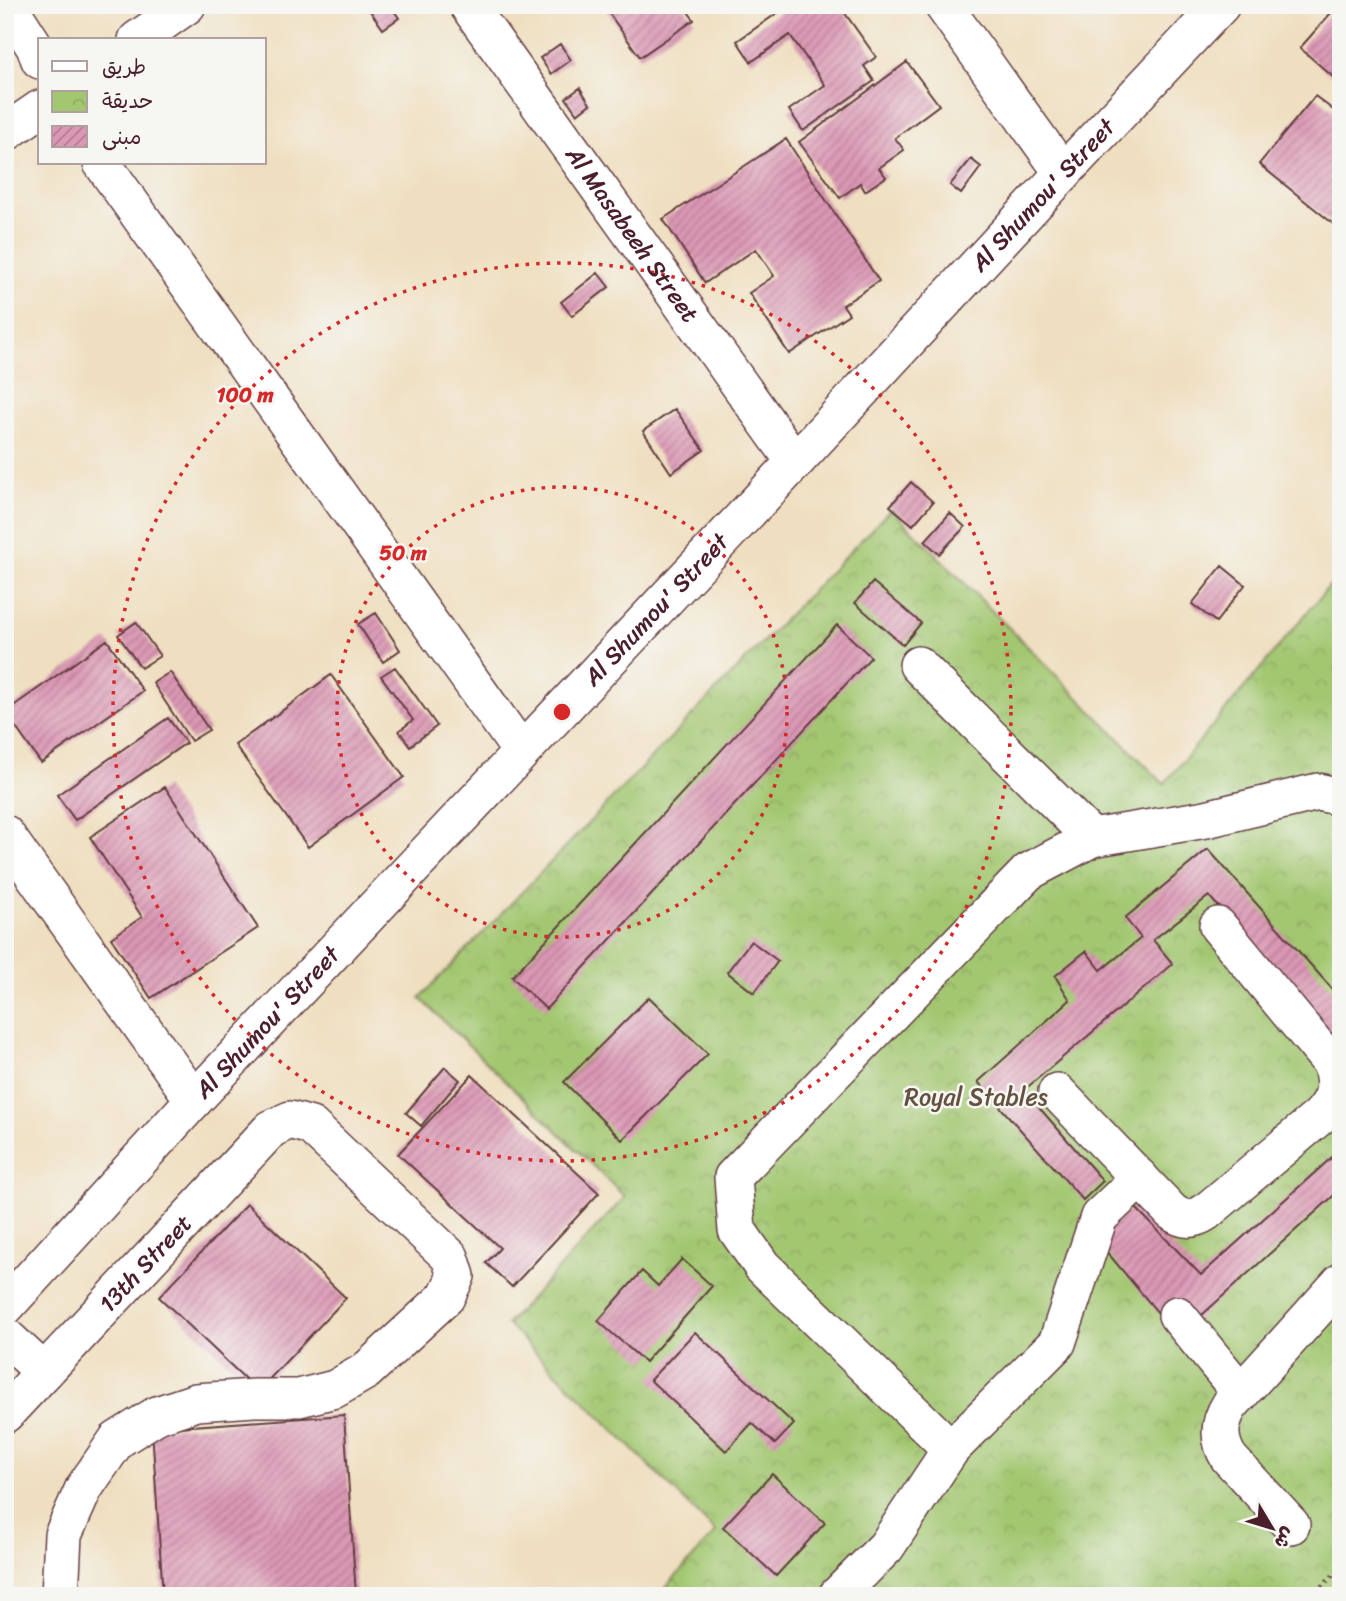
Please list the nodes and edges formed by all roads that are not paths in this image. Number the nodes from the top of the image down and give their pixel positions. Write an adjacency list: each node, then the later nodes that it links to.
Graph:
1 (187, 5): 6 (street)
2 (468, 5): 12 (street, Al Masabeeh Street)
3 (943, 5): 11 (street)
4 (1221, 5): 11 (street, Al Shumou' Street)
5 (23, 11): 7 (street)
6 (140, 38)
7 (38, 55)
8 (38, 110): 9 (street)
9 (5, 133)
10 (103, 164): 14 (street)
11 (1063, 173): 12 (street, Al Shumou' Street)
12 (795, 462): 14 (street, Al Shumou' Street)
13 (918, 665): 17 (street)
14 (521, 751): 21 (street, Al Shumou' Street)
15 (1341, 797): 17 (street)
16 (5, 834): 21 (street)
17 (1092, 838): 30 (street)
18 (1218, 926): 19 (street)
19 (1336, 1060): 22 (street)
20 (1058, 1092): 22 (street)
21 (194, 1100): 24 (street, Al Shumou' Street)
22 (1139, 1178): 30 (street)
23 (1341, 1282): 28 (street)
24 (5, 1307)
25 (1177, 1315): 28 (street)
26 (5, 1336): 27 (street)
27 (44, 1372): 29 (street, 13th Street); 32 (street, 13th Street)
28 (1241, 1393): 31 (street)
29 (5, 1414)
30 (951, 1449): 33 (street)
31 (1291, 1525)
32 (62, 1594)
33 (837, 1596)

